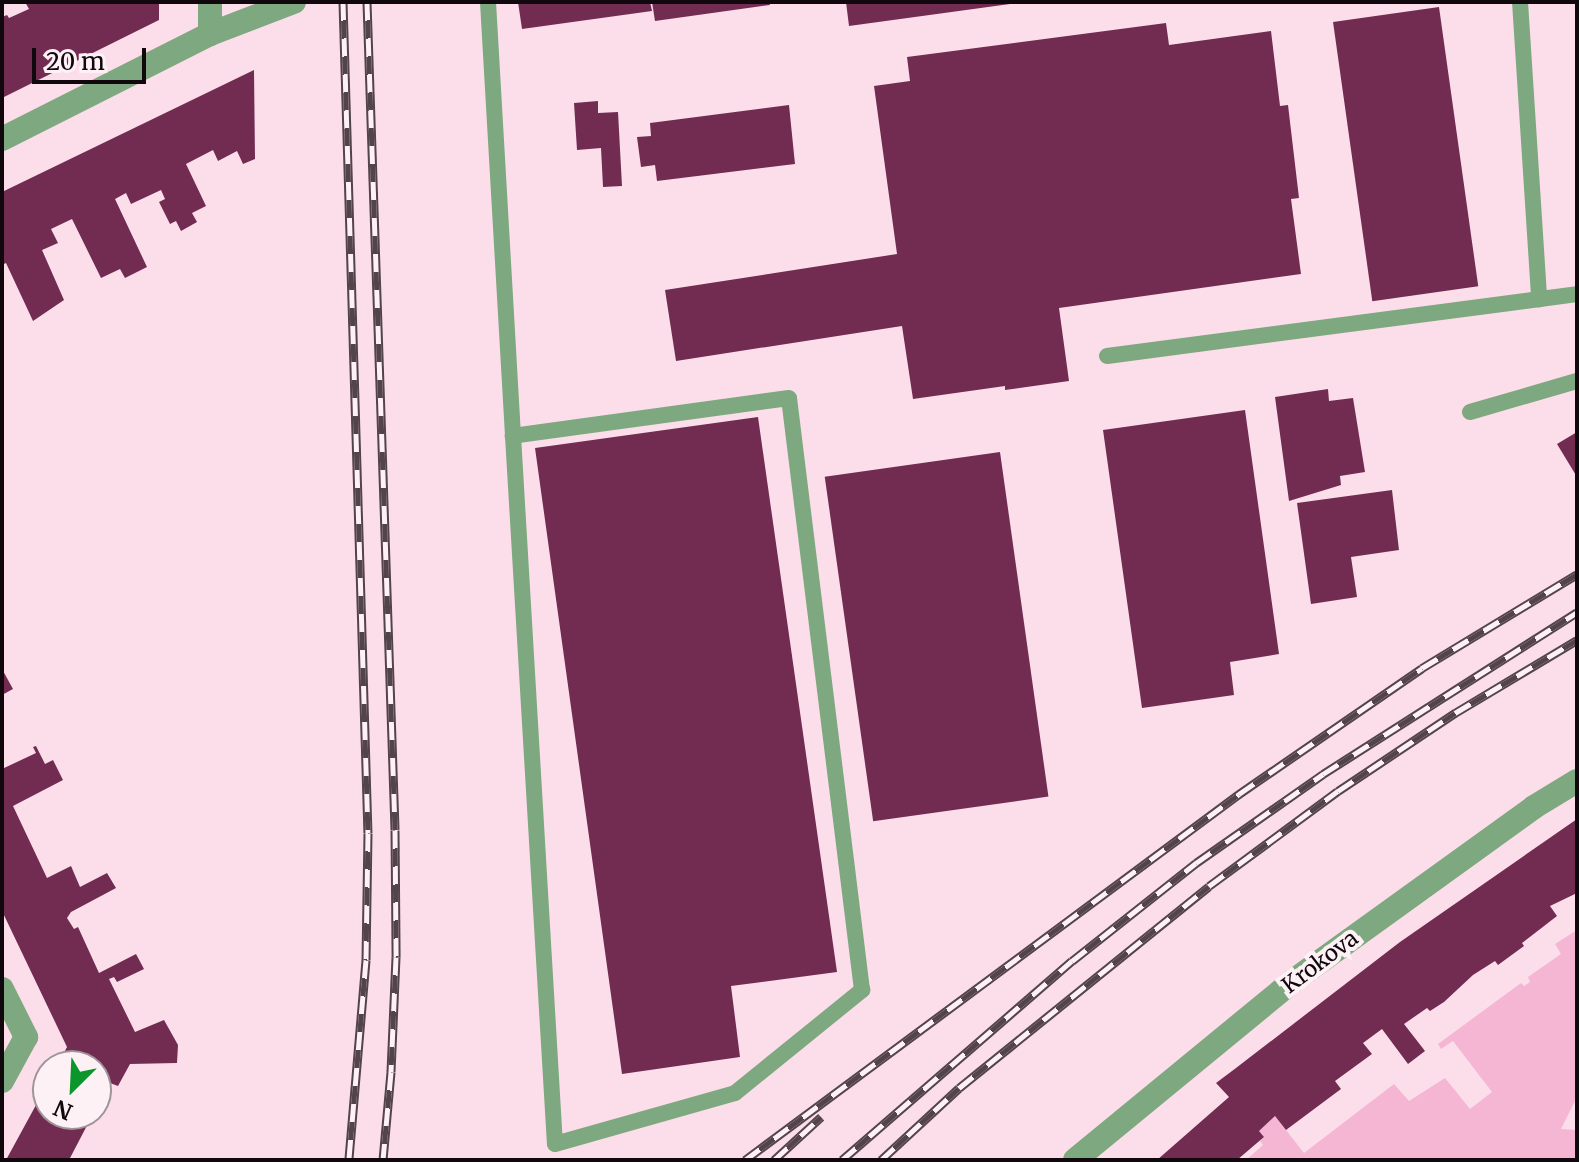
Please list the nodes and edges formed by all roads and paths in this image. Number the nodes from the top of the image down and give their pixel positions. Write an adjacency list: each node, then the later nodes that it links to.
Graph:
1 (210, 2): 5 (street)
2 (294, 2): 5 (street)
3 (488, 2): 12 (lane)
4 (1520, 2): 8 (lane)
5 (210, 34): 6 (street)
6 (2, 139)
7 (1577, 294): 8 (lane)
8 (1539, 299): 9 (lane)
9 (1107, 356)
10 (1577, 381): 11 (lane)
11 (1470, 412)
12 (513, 436): 12 (lane)
13 (1577, 781): 16 (street, Krokova)
14 (2, 989): 15 (street)
15 (2, 1081)
16 (1075, 1160)

